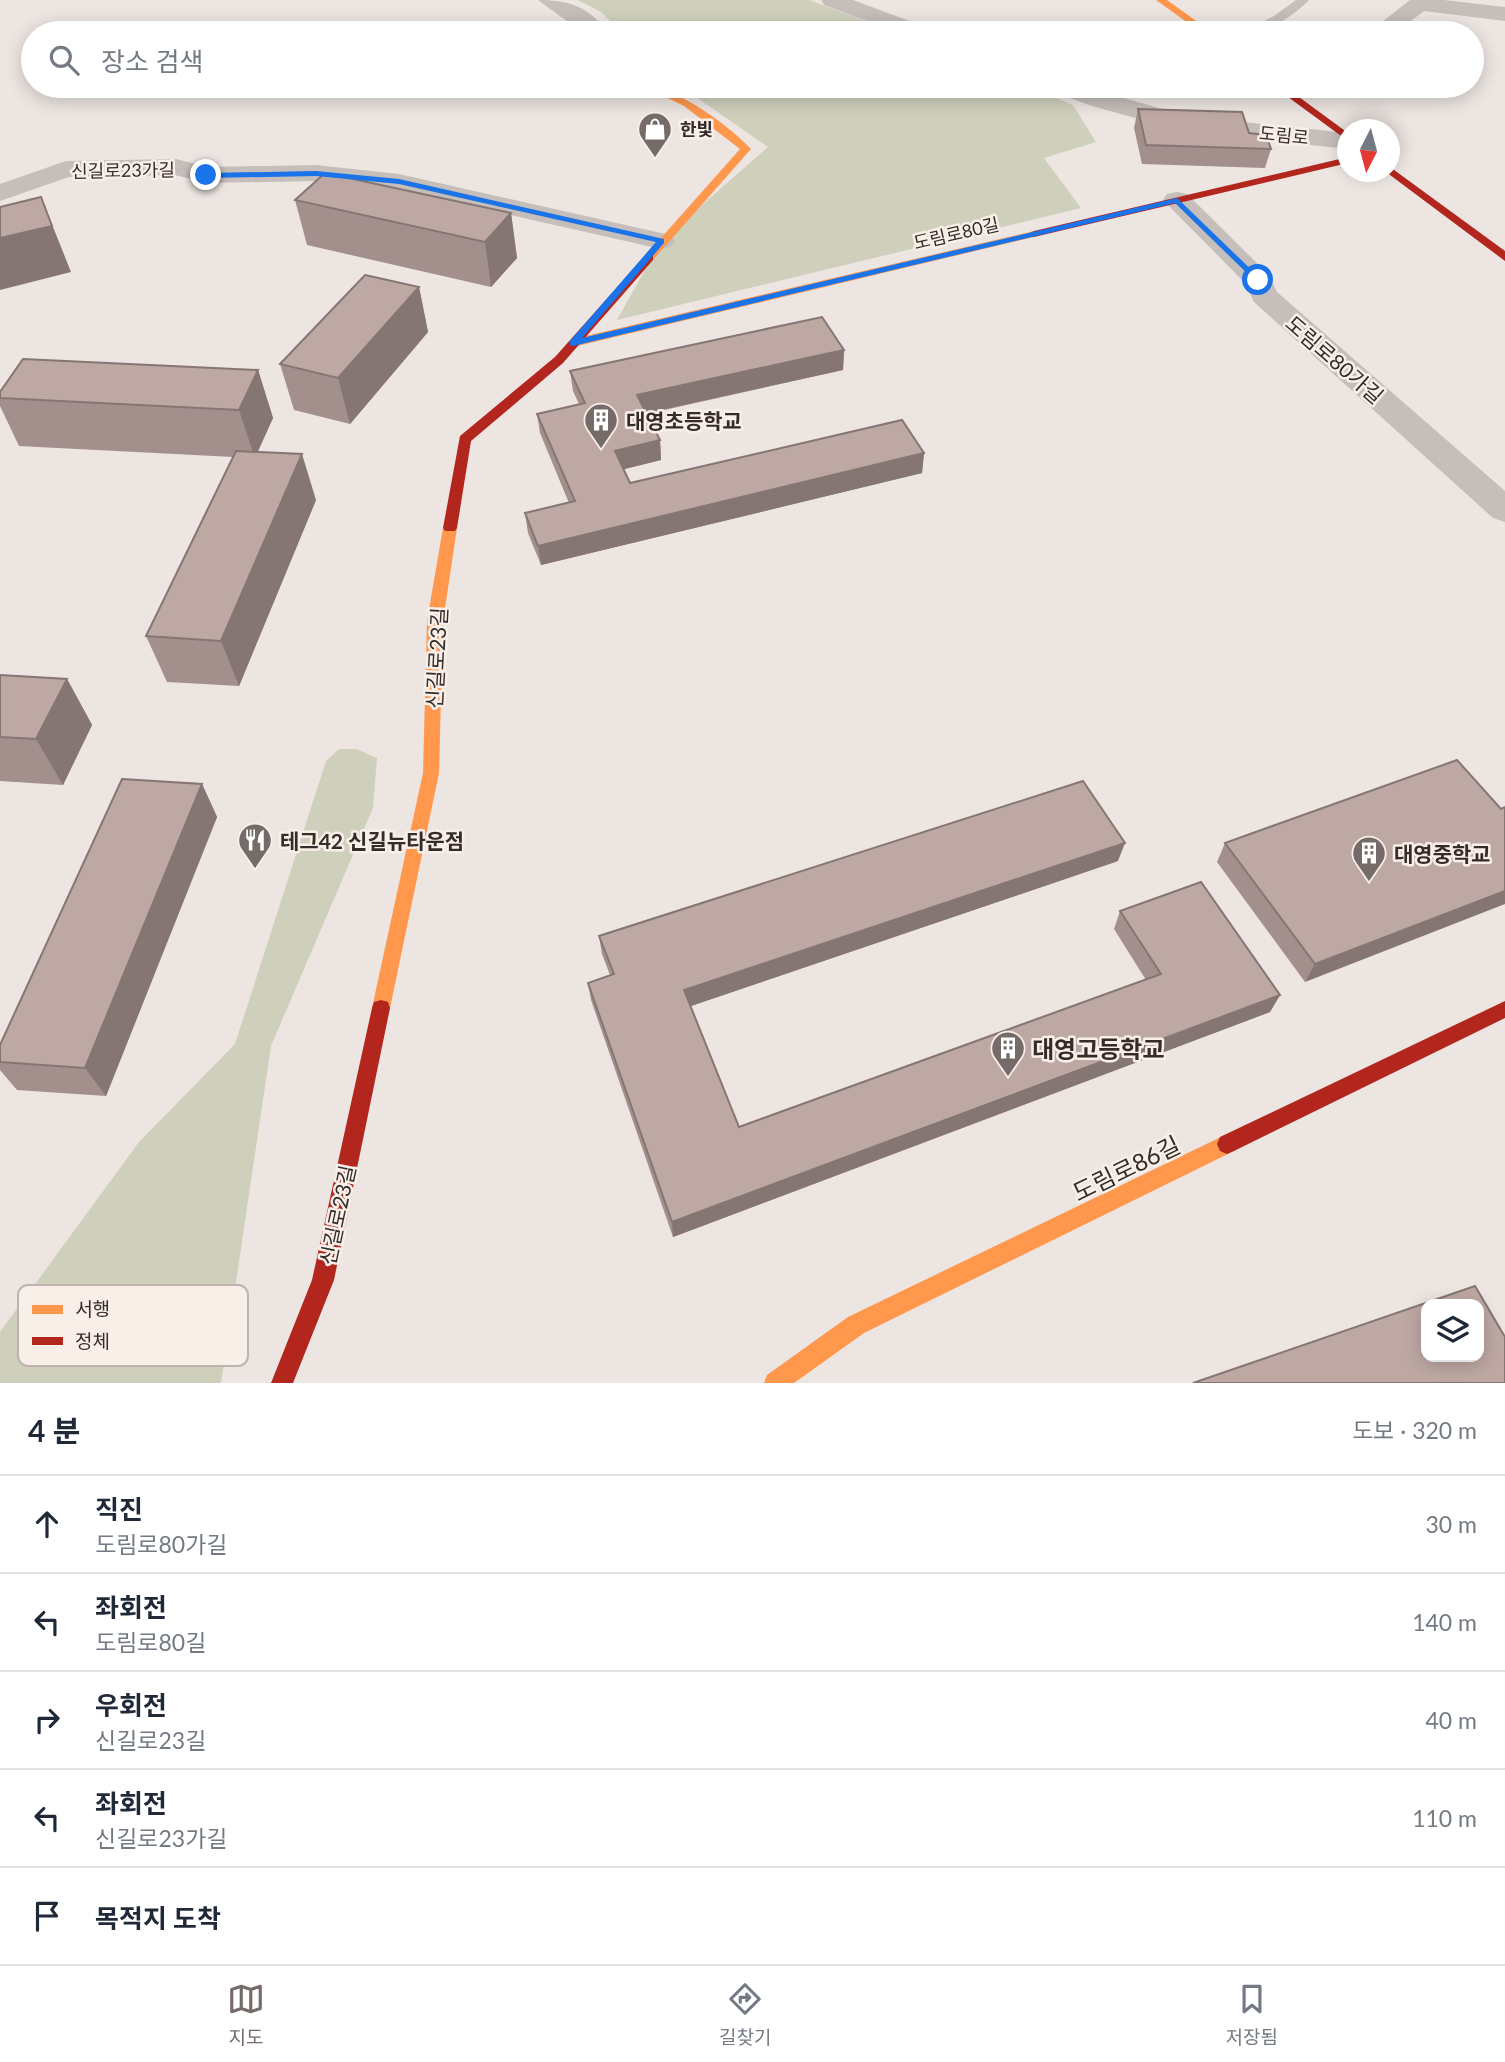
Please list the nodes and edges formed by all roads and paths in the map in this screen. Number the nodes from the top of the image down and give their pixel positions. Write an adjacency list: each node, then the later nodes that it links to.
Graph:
1 (548, 0): 6 (street)
2 (832, 0): 7 (street)
3 (1161, 0): 8 (street)
4 (1303, 0): 9 (lane)
5 (1505, 13): 10 (street)
6 (584, 21)
7 (888, 21)
8 (1191, 21)
9 (1271, 21)
10 (1396, 21)
11 (675, 98): 20 (street, 신길로23길)
12 (1090, 98): 15 (street, 도림로)
13 (1294, 98): 14 (street, 도림로)
14 (1337, 132)
15 (1337, 139)
16 (1337, 163): 19 (street, 도림로80길)
17 (1400, 178): 21 (street)
18 (0, 193): 20 (street, 신길로23가길)
19 (1177, 200): 22 (street, 도림로80길); 23 (street, 도림로80가길)
20 (661, 241): 22 (street, 신길로23길)
21 (1505, 257)
22 (573, 343): 25 (street, 신길로23길)
23 (1505, 510)
24 (1505, 1009): 26 (street, 도림로86길)
25 (282, 1383)
26 (775, 1383)

